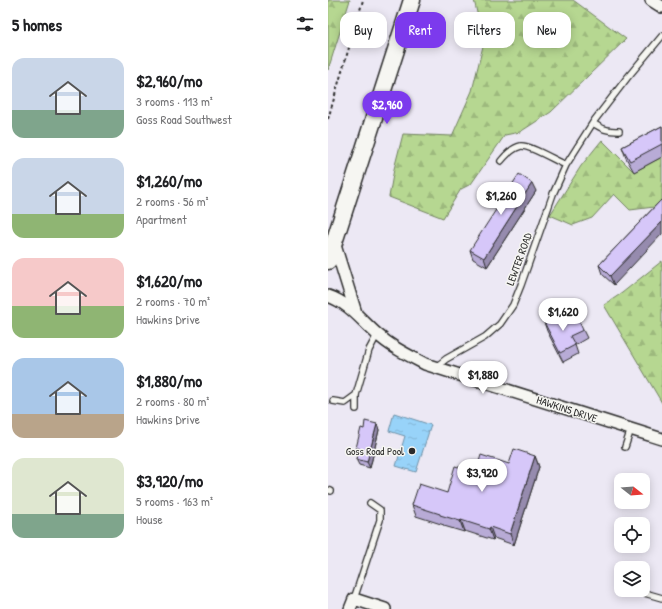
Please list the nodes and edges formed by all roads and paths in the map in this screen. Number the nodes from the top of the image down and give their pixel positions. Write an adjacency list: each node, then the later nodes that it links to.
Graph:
1 (362, 0): 6 (path)
2 (412, 0): 11 (street)
3 (651, 0): 4 (street)
4 (662, 7)
5 (662, 36): 7 (lane, LEWTER ROAD)
6 (328, 119)
7 (592, 123): 8 (lane); 10 (lane, LEWTER ROAD)
8 (619, 130)
9 (501, 162): 10 (lane)
10 (566, 166): 16 (lane, LEWTER ROAD)
11 (334, 241): 12 (street); 14 (street)
12 (328, 261)
13 (328, 296): 14 (street, HAWKINS DRIVE)
14 (356, 314): 15 (street, HAWKINS DRIVE)
15 (378, 335): 16 (street, HAWKINS DRIVE); 17 (lane)
16 (436, 367): 20 (street, HAWKINS DRIVE)
17 (356, 395): 18 (lane); 19 (lane)
18 (333, 401)
19 (356, 409)
20 (631, 429): 21 (street, HAWKINS DRIVE); 22 (lane)
21 (662, 439)
22 (625, 447)
23 (370, 503): 26 (lane)
24 (650, 595): 25 (lane)
25 (662, 598)
26 (352, 604): 27 (street)
27 (385, 609)

